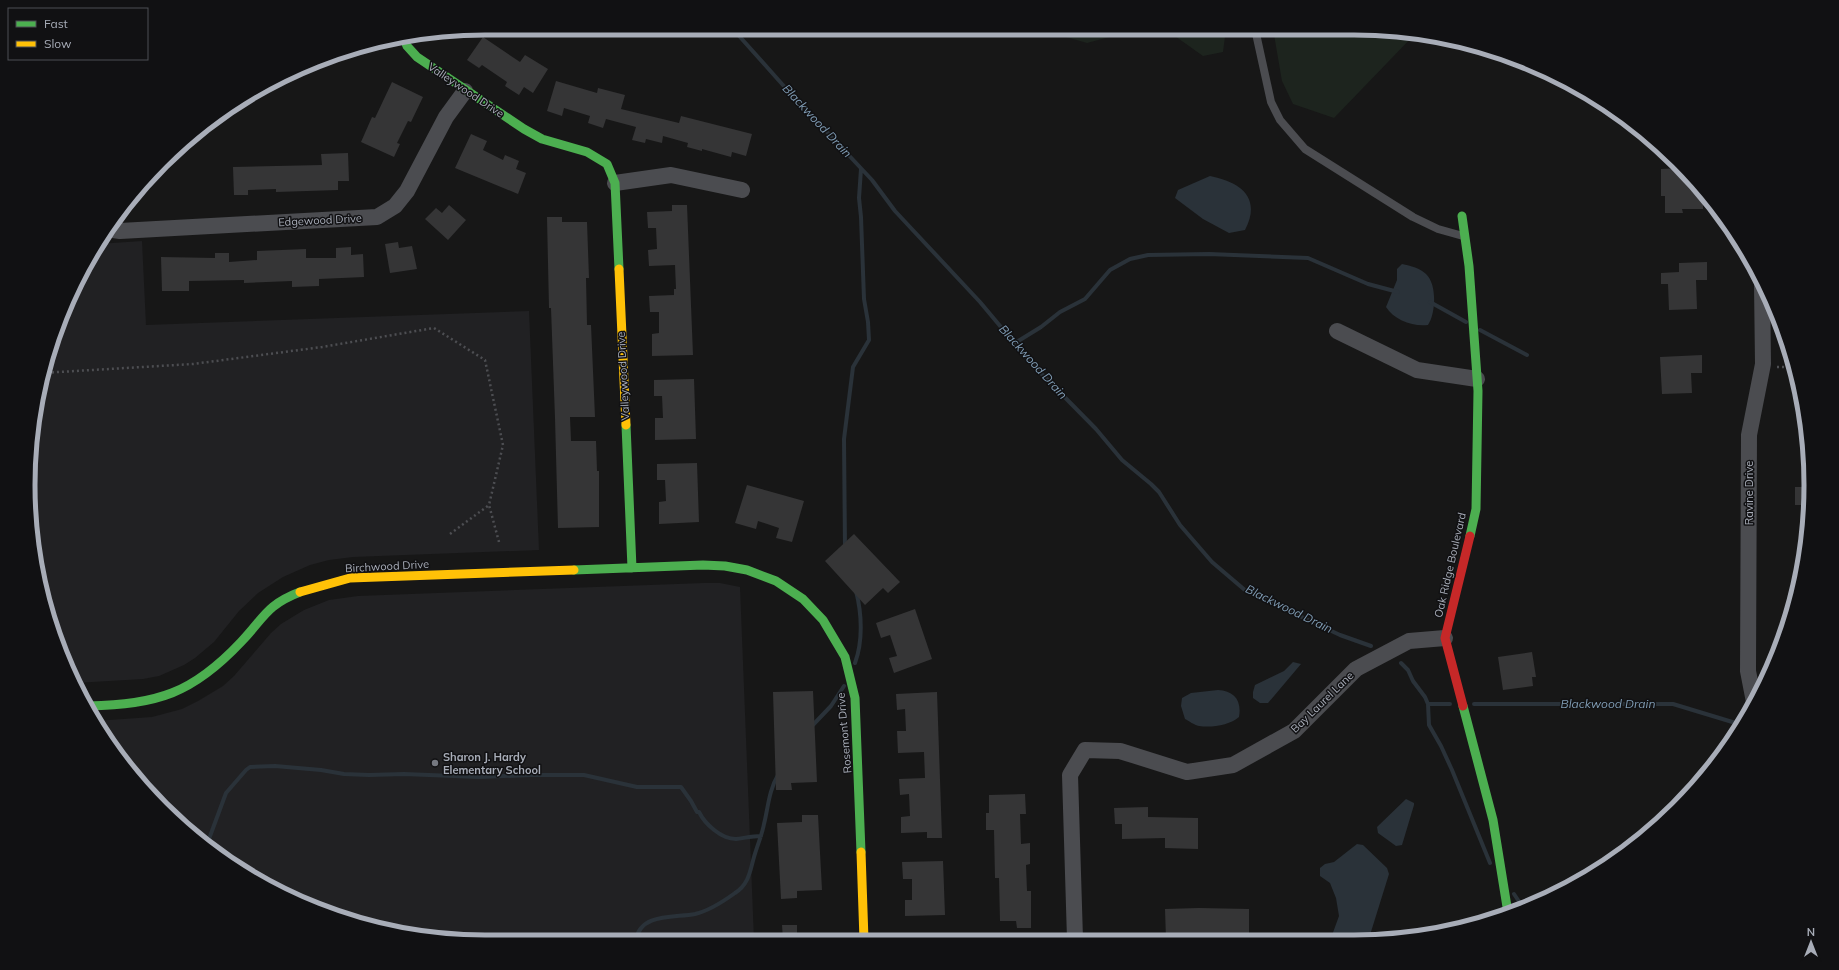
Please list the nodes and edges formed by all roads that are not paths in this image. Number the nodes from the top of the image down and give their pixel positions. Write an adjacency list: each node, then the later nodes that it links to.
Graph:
1 (1255, 35): 8 (lane)
2 (405, 43): 3 (street, Valleywood Drive)
3 (465, 91): 4 (street, Valleywood Drive); 7 (street, Edgewood Drive)
4 (615, 183): 5 (street); 12 (street, Valleywood Drive)
5 (742, 190)
6 (1462, 216): 8 (street, Oak Ridge Boulevard)
7 (114, 230)
8 (1465, 237): 11 (street, Oak Ridge Boulevard)
9 (1762, 295): 14 (street, Ravine Drive)
10 (1337, 331): 11 (street)
11 (1477, 379): 13 (street, Oak Ridge Boulevard)
12 (632, 568): 15 (street, Birchwood Drive); 17 (street, Rosemont Drive)
13 (1445, 638): 16 (street, Oak Ridge Boulevard); 18 (street, Bay Laurel Lane)
14 (1752, 694)
15 (93, 706)
16 (1507, 908)
17 (864, 935)
18 (1075, 935)

